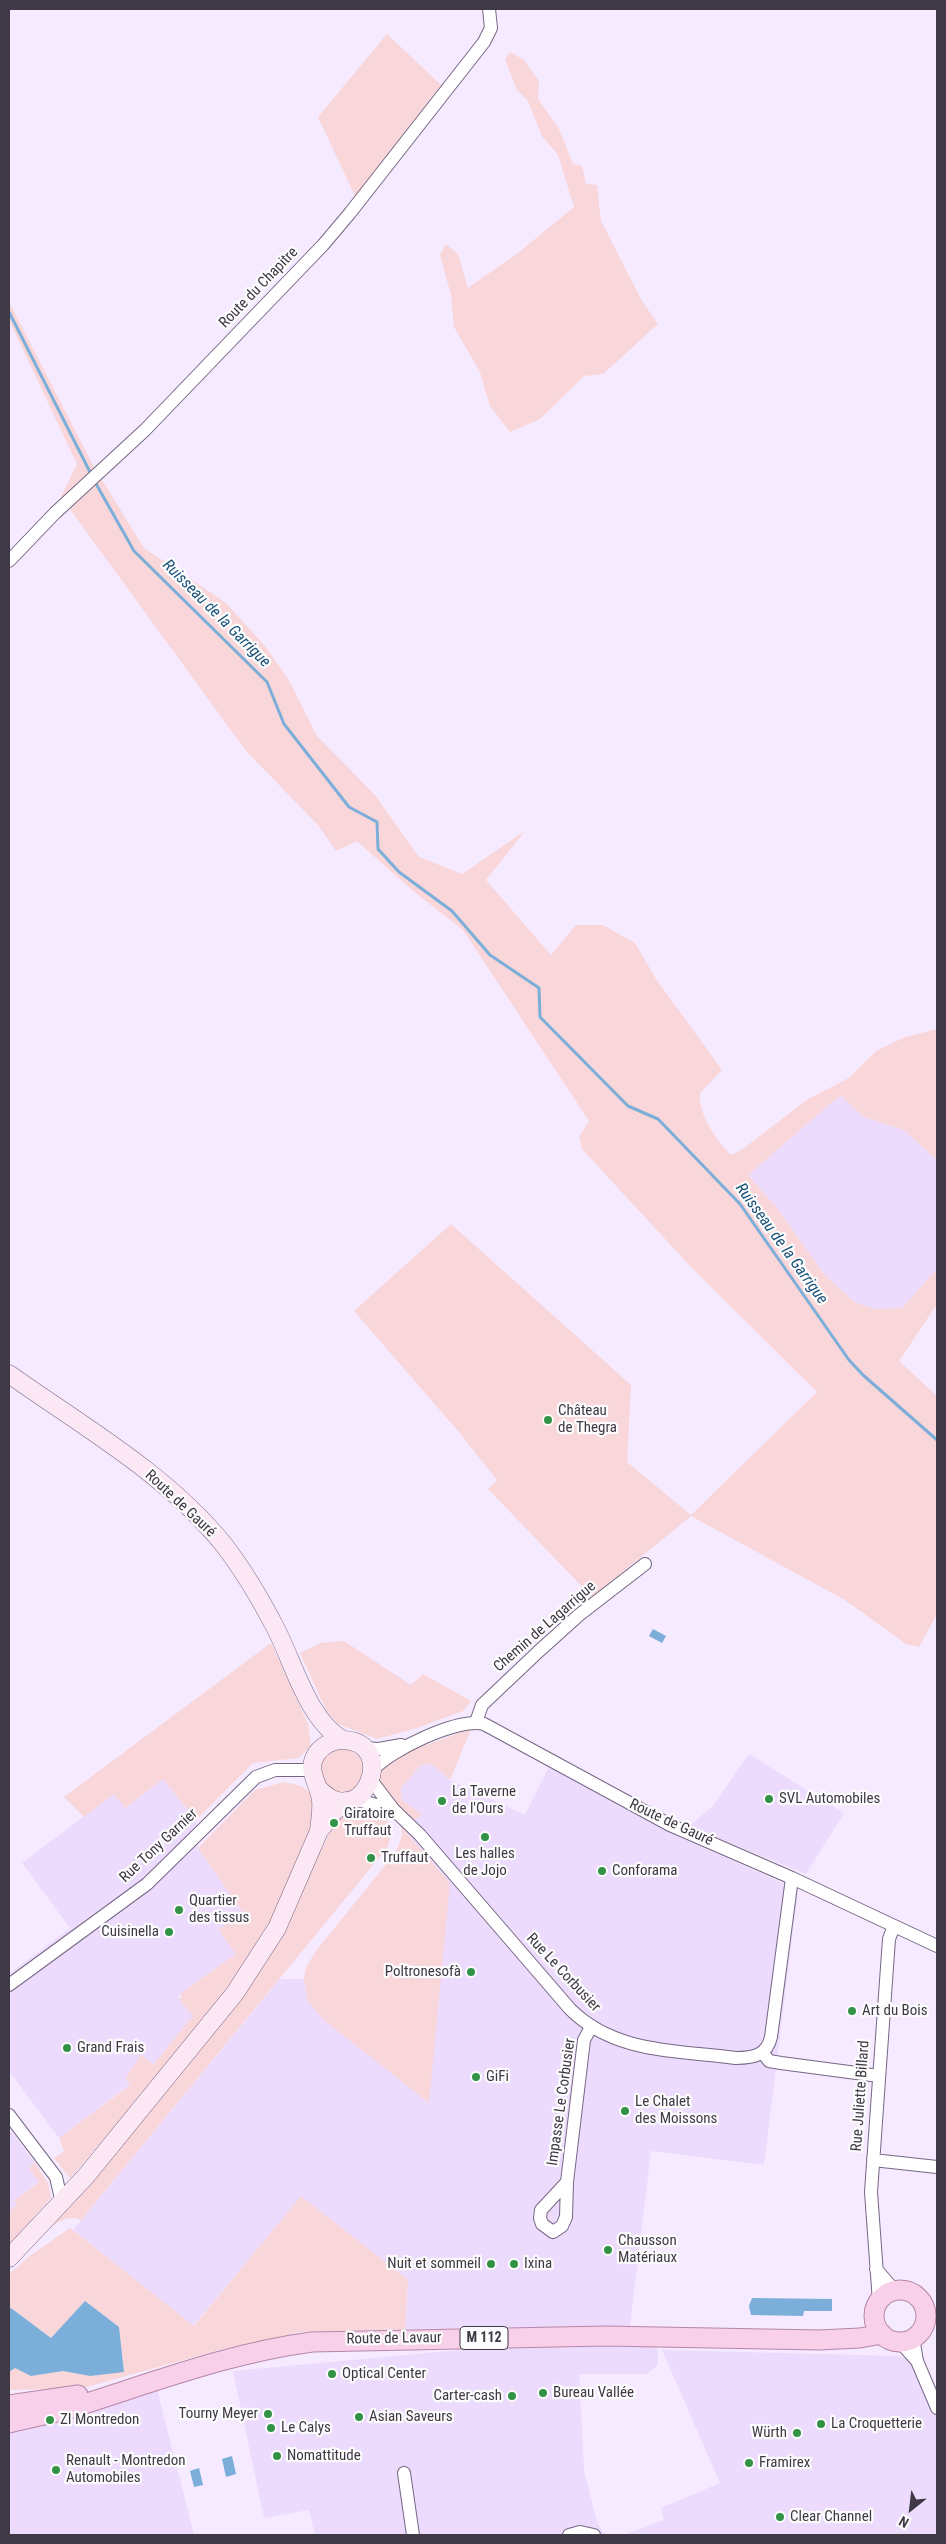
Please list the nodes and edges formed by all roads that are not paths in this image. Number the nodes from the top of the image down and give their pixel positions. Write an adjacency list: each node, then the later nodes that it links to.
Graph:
1 (490, 9): 2 (street, Route du Chapitre)
2 (9, 562)
3 (9, 1374): 5 (street, Route de Gauré)
4 (645, 1564): 6 (street, Chemin de Lagarrigue)
5 (312, 1707): 7 (street, Route de Gauré); 10 (street, Route de Gauré)
6 (476, 1722): 8 (street); 17 (street, Route de Gauré)
7 (343, 1740): 9 (street); 10 (street)
8 (406, 1745): 9 (street); 12 (street)
9 (363, 1748): 12 (street)
10 (318, 1753): 11 (street)
11 (312, 1770): 13 (street); 20 (street, Rue Tony Garnier)
12 (372, 1775): 14 (street); 15 (street, Rue Le Corbusier)
13 (318, 1788): 14 (street); 16 (street)
14 (350, 1800): 15 (street); 16 (street)
15 (393, 1809): 21 (street, Rue Le Corbusier)
16 (319, 1831): 28 (street)
17 (792, 1878): 18 (street, Route de Gauré); 22 (street)
18 (894, 1926): 19 (street, Route de Gauré); 23 (street, Rue Juliette Billard)
19 (937, 1946)
20 (9, 1985)
21 (591, 2027): 22 (street, Rue Le Corbusier); 27 (street, Impasse Le Corbusier)
22 (763, 2053): 23 (street)
23 (879, 2076): 25 (street, Rue Juliette Billard)
24 (9, 2115): 28 (street)
25 (873, 2160): 26 (street); 30 (street, Rue Juliette Billard)
26 (937, 2166)
27 (567, 2182)
28 (62, 2203): 29 (street)
29 (9, 2258)
30 (876, 2269): 31 (street); 32 (street, Rue Juliette Billard)
31 (895, 2291): 32 (main road); 33 (main road)
32 (878, 2318): 33 (main road); 34 (main road, Route de Lavaur / M 112)
33 (923, 2329): 36 (street)
34 (155, 2380): 35 (main road, Route de Lavaur / M 112); 37 (main road, Route de Lavaur / M 112)
35 (9, 2405)
36 (937, 2408)
37 (9, 2423)
38 (404, 2472): 39 (street)
39 (412, 2535)
40 (569, 2535): 41 (street)
41 (594, 2535)

